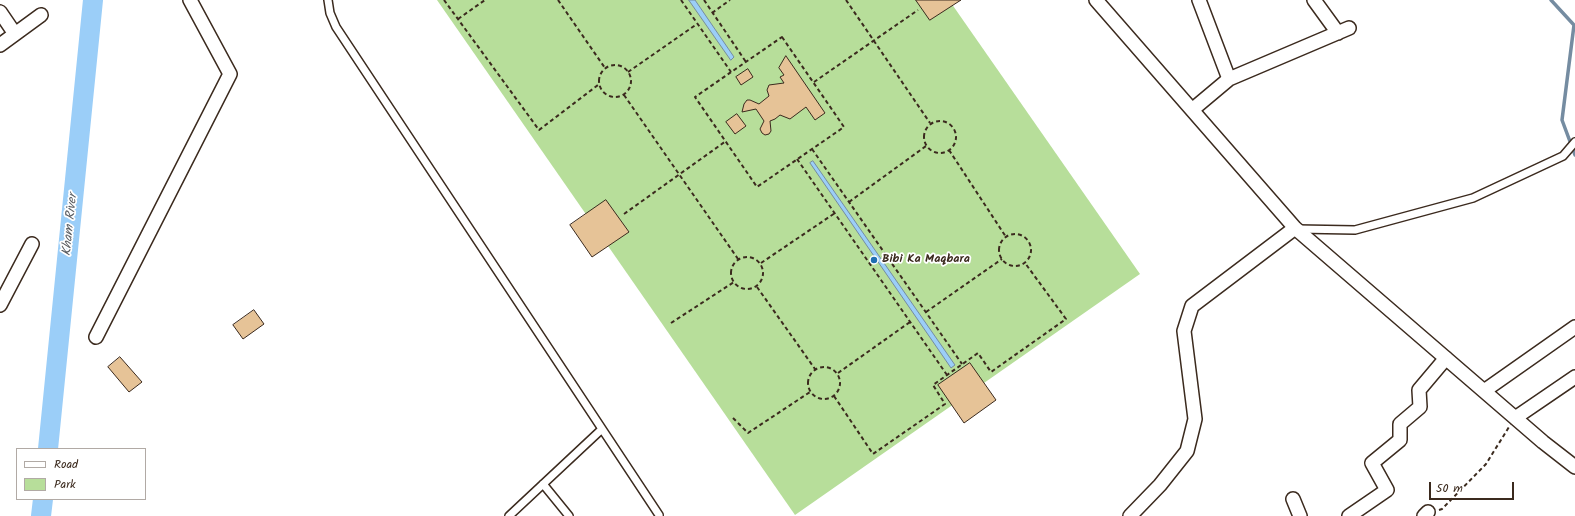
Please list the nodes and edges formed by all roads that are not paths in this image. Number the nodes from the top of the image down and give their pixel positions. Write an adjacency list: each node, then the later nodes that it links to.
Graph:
1 (190, 0): 17 (street)
2 (328, 0): 22 (lane)
3 (1096, 0): 11 (street)
4 (1199, 0): 10 (street)
5 (1314, 0): 10 (street)
6 (0, 12): 8 (street)
7 (41, 15): 8 (street)
8 (15, 34): 9 (street)
9 (0, 45)
10 (1230, 79): 11 (street)
11 (1192, 110): 13 (street)
12 (1575, 142): 13 (lane)
13 (1295, 228): 18 (street); 29 (street)
14 (32, 244): 15 (street)
15 (0, 305)
16 (1575, 327): 20 (street)
17 (96, 337)
18 (1446, 358): 20 (street); 31 (street)
19 (1575, 377): 21 (street)
20 (1484, 391): 21 (street)
21 (1515, 418): 23 (street)
22 (602, 429): 24 (lane); 26 (lane)
23 (1575, 467)
24 (543, 484): 27 (lane); 28 (lane)
25 (1293, 499): 30 (street)
26 (659, 515)
27 (509, 516)
28 (569, 516)
29 (1130, 516)
30 (1300, 516)
31 (1349, 516)

